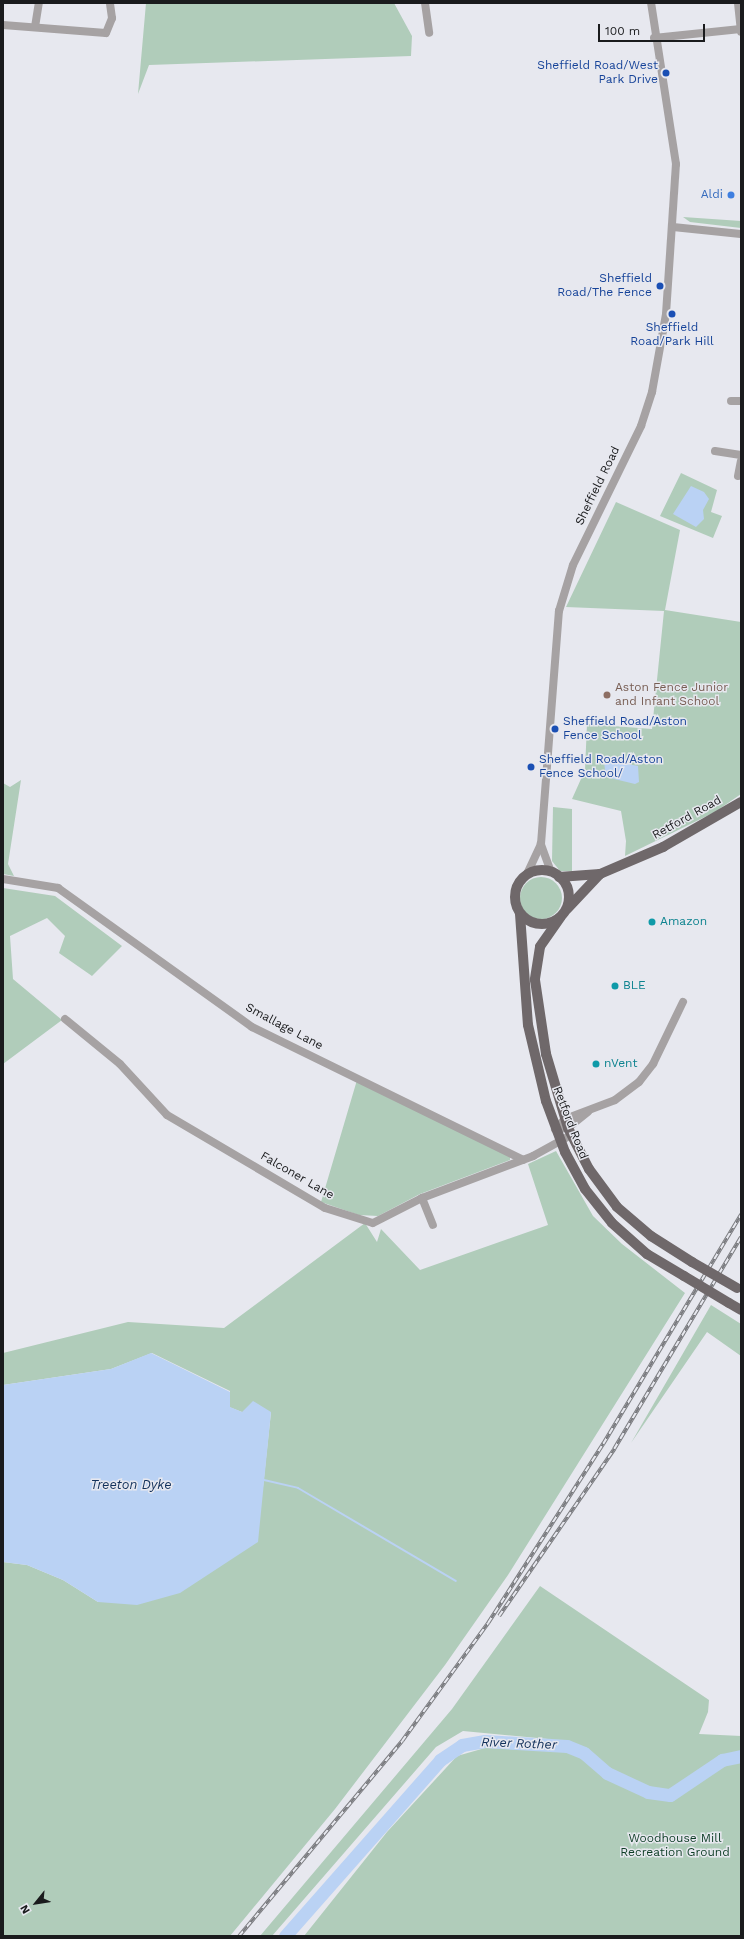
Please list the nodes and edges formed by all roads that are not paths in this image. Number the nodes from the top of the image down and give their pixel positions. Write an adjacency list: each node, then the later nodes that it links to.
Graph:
1 (39, 3): 7 (street)
2 (110, 3): 7 (street)
3 (425, 3): 10 (street)
4 (651, 3): 11 (street, Sheffield Road)
5 (738, 3): 8 (street)
6 (3, 25): 7 (street)
7 (35, 27)
8 (741, 29): 9 (street); 11 (street)
9 (741, 32)
10 (429, 33)
11 (654, 38): 12 (street, Sheffield Road)
12 (673, 227): 13 (street); 21 (street, Sheffield Road)
13 (741, 234)
14 (731, 401): 15 (street)
15 (741, 401)
16 (715, 451): 17 (street)
17 (741, 455)
18 (741, 461): 19 (street)
19 (738, 476)
20 (741, 802): 24 (main road, Retford Road)
21 (541, 844): 22 (street, Sheffield Road); 23 (street, Sheffield Road)
22 (527, 874): 23 (main road); 26 (main road)
23 (555, 874): 24 (main road, Retford Road); 27 (main road)
24 (600, 874): 27 (main road, Retford Road)
25 (3, 879): 33 (street, Smallage Lane)
26 (520, 914): 27 (main road); 31 (main road, Retford Road)
27 (563, 914): 30 (main road, Retford Road)
28 (683, 1002): 30 (street, Falconer Lane)
29 (65, 1019): 34 (street, Falconer Lane)
30 (568, 1127): 31 (street); 32 (street, Falconer Lane); 36 (main road, Retford Road, bridge)
31 (555, 1129): 32 (main road, Retford Road)
32 (560, 1141): 33 (street, Falconer Lane); 37 (main road, Retford Road, bridge)
33 (523, 1160): 34 (street, Falconer Lane)
34 (422, 1198): 35 (street)
35 (432, 1225)
36 (739, 1289)
37 (741, 1310)

